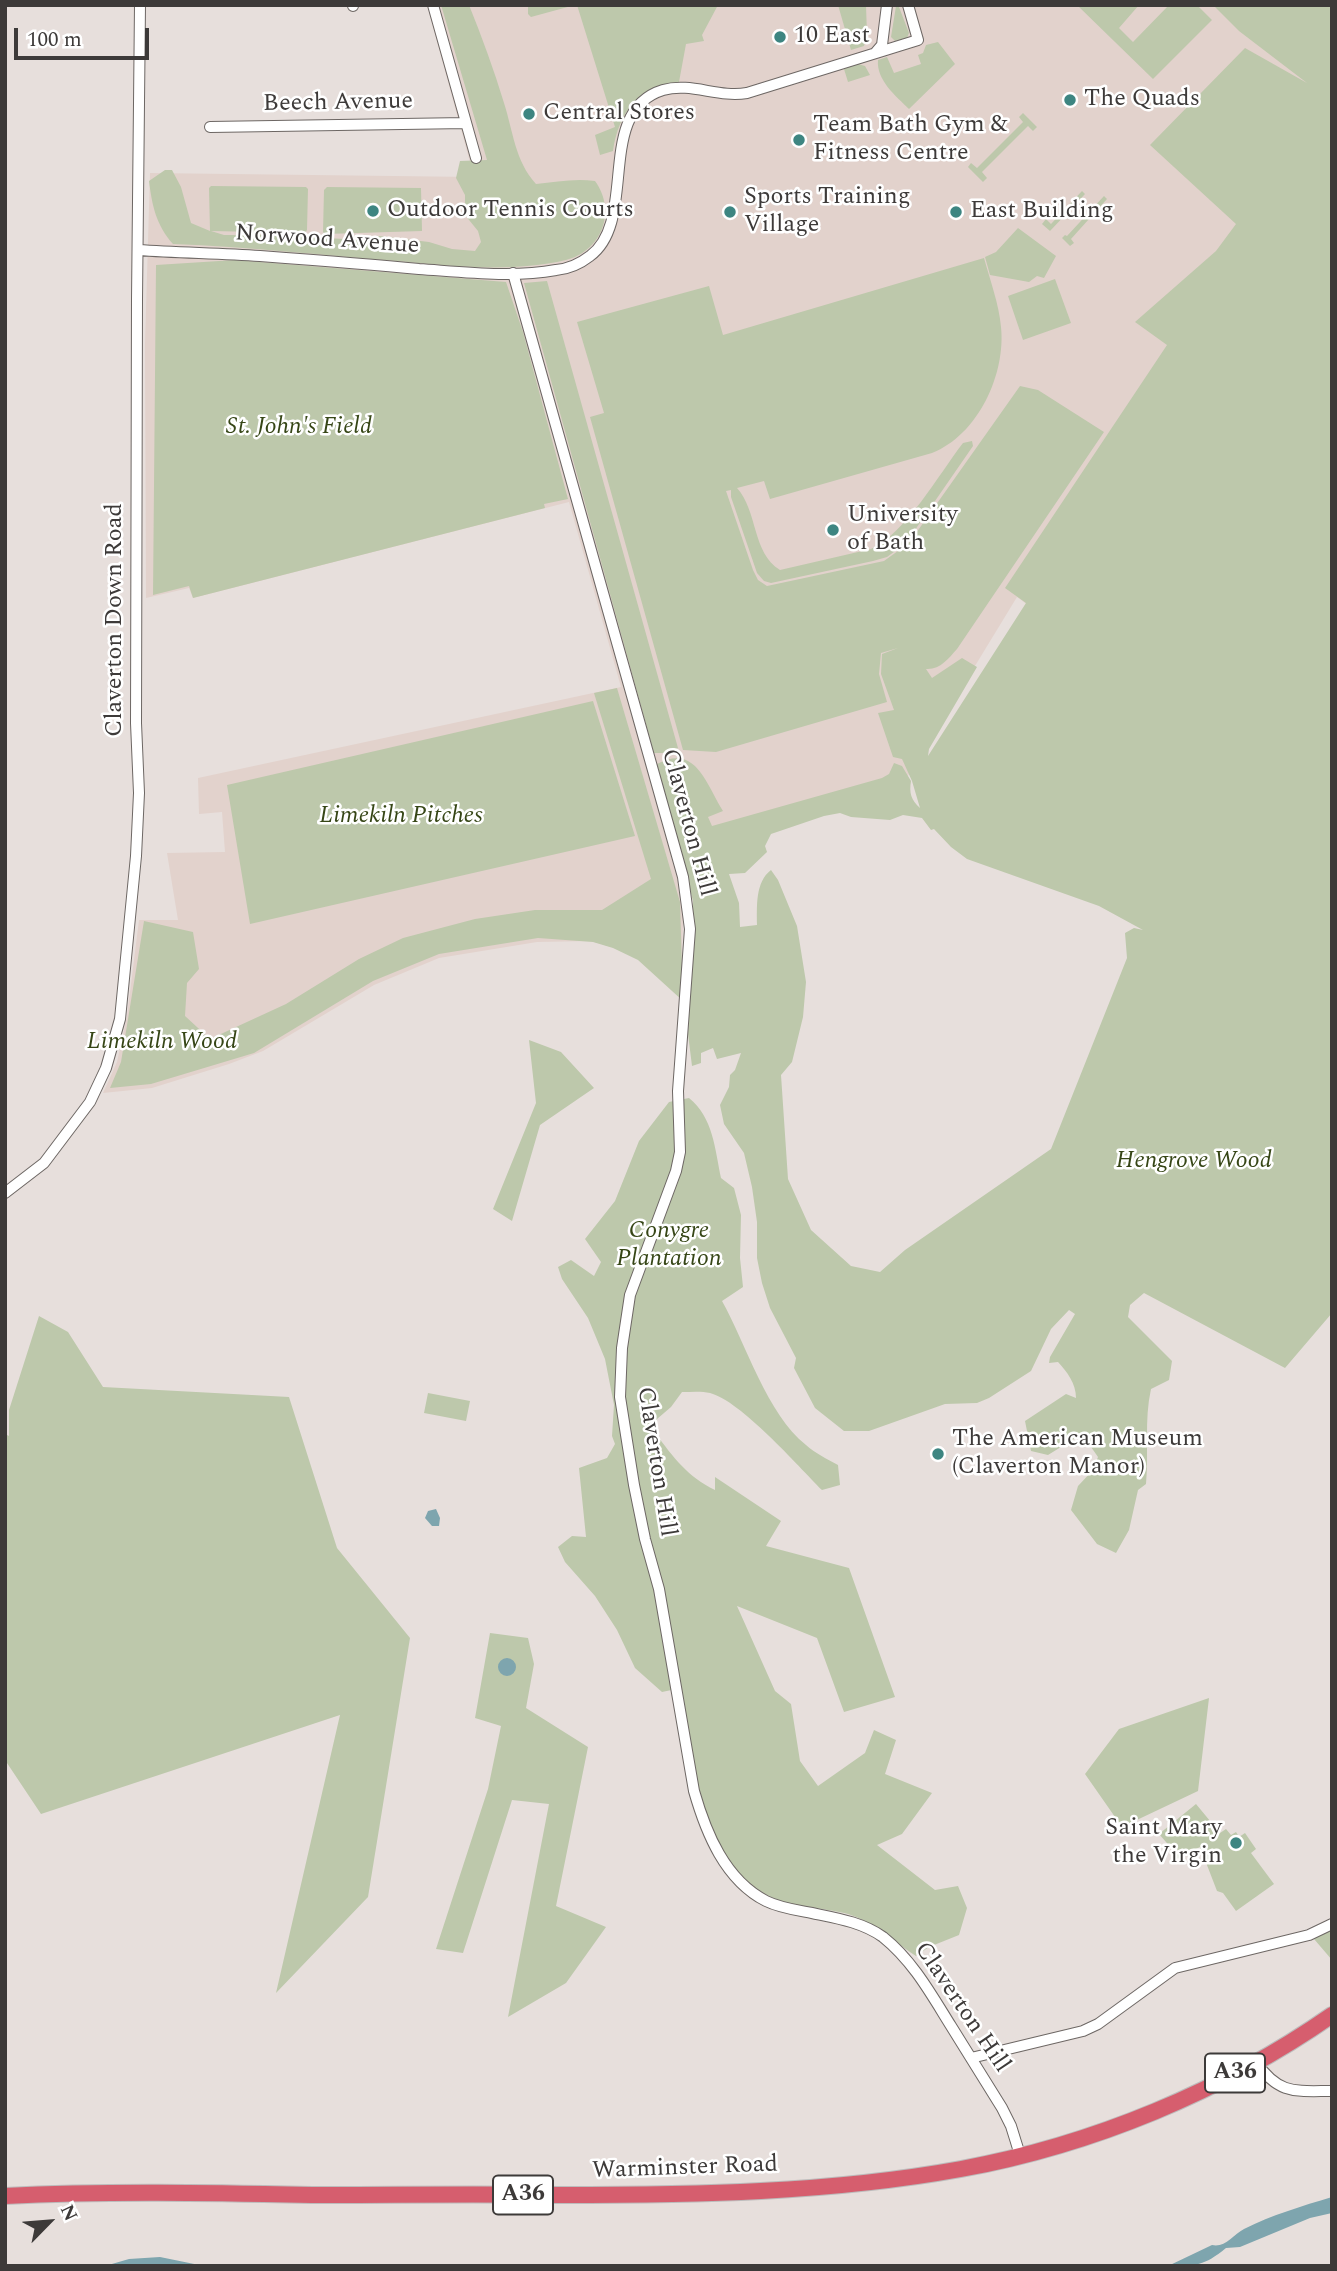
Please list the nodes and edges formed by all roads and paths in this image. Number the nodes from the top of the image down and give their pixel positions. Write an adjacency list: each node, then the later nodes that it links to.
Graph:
1 (140, 5): 9 (street, Claverton Down Road)
2 (433, 5): 6 (street)
3 (887, 5): 5 (street)
4 (908, 5): 5 (street, Norwood Avenue)
5 (875, 53): 10 (street, Norwood Avenue)
6 (466, 123): 7 (street, Beech Avenue); 8 (street)
7 (210, 127)
8 (476, 158)
9 (138, 250): 10 (street, Norwood Avenue); 11 (street, Claverton Down Road)
10 (513, 272): 14 (street, Claverton Hill)
11 (5, 1193)
12 (1332, 1923): 14 (street)
13 (1332, 2015): 15 (highway, Warminster Road / A36)
14 (971, 2058): 17 (street, Claverton Hill)
15 (1256, 2062): 16 (street); 17 (highway, Warminster Road / A36)
16 (1332, 2091)
17 (1020, 2155): 18 (highway, Warminster Road / A36)
18 (5, 2196)

